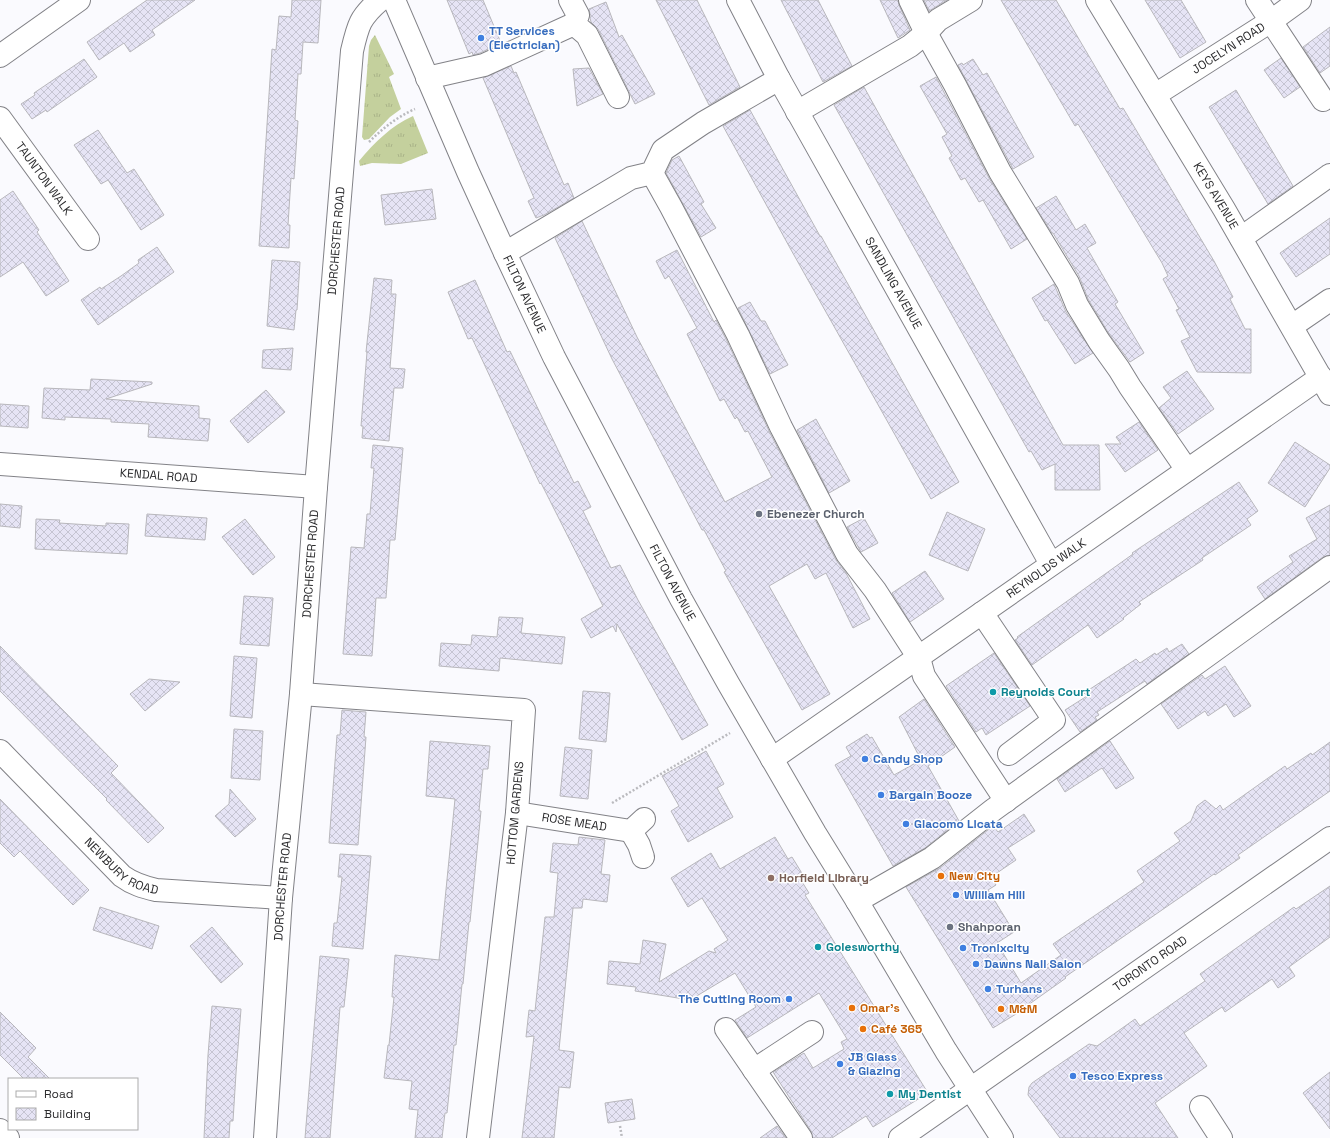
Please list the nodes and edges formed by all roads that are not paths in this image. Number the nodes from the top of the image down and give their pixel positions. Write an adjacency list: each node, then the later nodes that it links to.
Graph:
1 (80, 0): 14 (street)
2 (380, 0): 32 (street, DORCHESTER ROAD)
3 (394, 0): 15 (street, FILTON AVENUE)
4 (570, 0): 12 (street)
5 (738, 0): 16 (street, SANDLING AVENUE)
6 (910, 0): 13 (street)
7 (971, 0): 13 (street)
8 (1097, 0): 17 (street, KEYS AVENUE)
9 (1257, 0): 11 (street)
10 (1300, 0): 11 (street, JOCELYN ROAD)
11 (1270, 21): 17 (street, JOCELYN ROAD); 19 (street)
12 (574, 24): 15 (street); 18 (street)
13 (926, 33): 20 (street); 31 (street)
14 (0, 56)
15 (427, 78): 26 (street, FILTON AVENUE)
16 (779, 79): 20 (street, SANDLING AVENUE); 22 (street)
17 (1155, 95): 24 (street, KEYS AVENUE)
18 (618, 97)
19 (1323, 100)
20 (797, 112): 33 (street, SANDLING AVENUE)
21 (0, 118): 25 (street, TAUNTON WALK)
22 (652, 173): 26 (street); 36 (street)
23 (1330, 175): 24 (street)
24 (1241, 238): 28 (street, KEYS AVENUE)
25 (88, 239)
26 (505, 253): 40 (street, FILTON AVENUE)
27 (1330, 300): 28 (street)
28 (1292, 326): 29 (street, KEYS AVENUE)
29 (1326, 386): 31 (street, REYNOLDS WALK)
30 (0, 464): 32 (street, KENDAL ROAD)
31 (1187, 470): 33 (street, REYNOLDS WALK)
32 (316, 487): 37 (street, DORCHESTER ROAD)
33 (1051, 564): 35 (street, REYNOLDS WALK)
34 (1330, 566): 41 (street)
35 (982, 613): 36 (street, REYNOLDS WALK); 39 (street)
36 (918, 658): 40 (street, REYNOLDS WALK); 41 (street)
37 (301, 694): 42 (street, HOTTOM GARDENS); 45 (street, DORCHESTER ROAD)
38 (0, 751): 45 (street, NEWBURY ROAD)
39 (1009, 754)
40 (772, 759): 46 (street, FILTON AVENUE)
41 (1006, 801): 46 (street)
42 (517, 813): 44 (street, ROSE MEAD); 55 (street, HOTTOM GARDENS)
43 (1330, 838): 50 (street, TORONTO ROAD)
44 (643, 857)
45 (281, 898): 54 (street, DORCHESTER ROAD)
46 (858, 901): 50 (street, FILTON AVENUE)
47 (726, 1029): 49 (street)
48 (812, 1032): 49 (street)
49 (754, 1070): 56 (street)
50 (970, 1089): 57 (street, TORONTO ROAD); 58 (street, FILTON AVENUE)
51 (1200, 1107): 59 (street)
52 (0, 1130): 53 (street)
53 (8, 1138)
54 (265, 1138)
55 (478, 1138)
56 (801, 1138)
57 (900, 1138)
58 (1002, 1138)
59 (1221, 1138)

